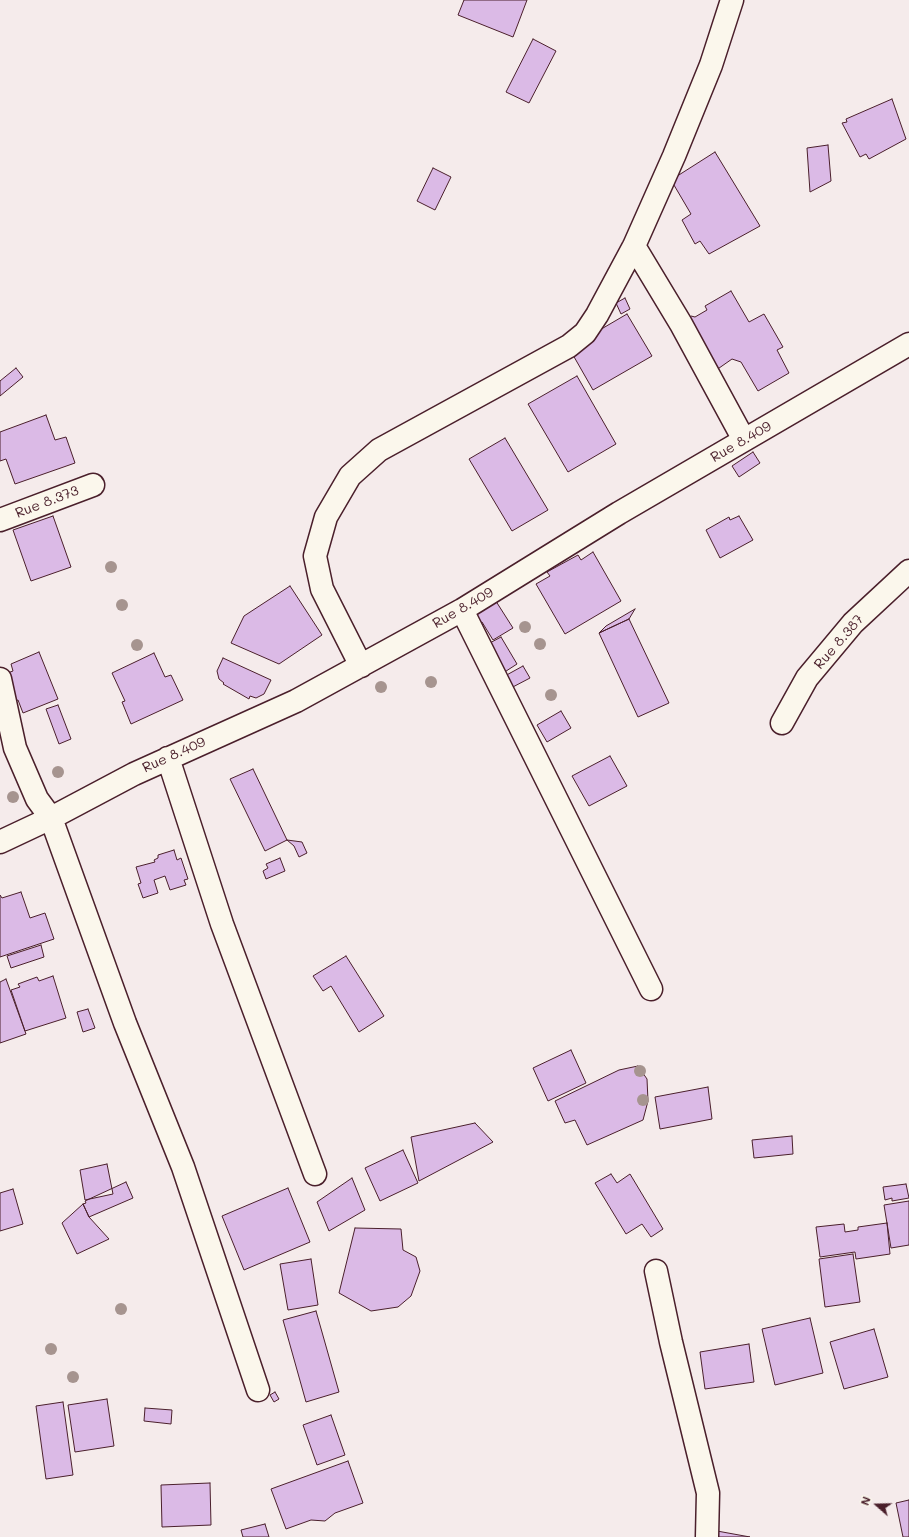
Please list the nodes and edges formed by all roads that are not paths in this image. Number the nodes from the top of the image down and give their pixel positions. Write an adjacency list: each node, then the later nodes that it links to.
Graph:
1 (732, 0): 2 (street)
2 (634, 246): 4 (street); 9 (street)
3 (909, 344): 4 (street, Rue 8.409)
4 (744, 440): 8 (street, Rue 8.409)
5 (93, 485): 6 (street, Rue 8.373)
6 (0, 520)
7 (909, 571): 11 (street, Rue 8.387)
8 (462, 610): 9 (street, Rue 8.409); 15 (street)
9 (360, 666): 12 (street, Rue 8.409)
10 (0, 679): 13 (street)
11 (782, 724)
12 (168, 758): 13 (street, Rue 8.409); 16 (street)
13 (51, 818): 14 (street, Rue 8.409); 18 (street)
14 (0, 842)
15 (651, 989)
16 (315, 1174)
17 (656, 1271): 19 (street)
18 (258, 1390)
19 (707, 1537)

